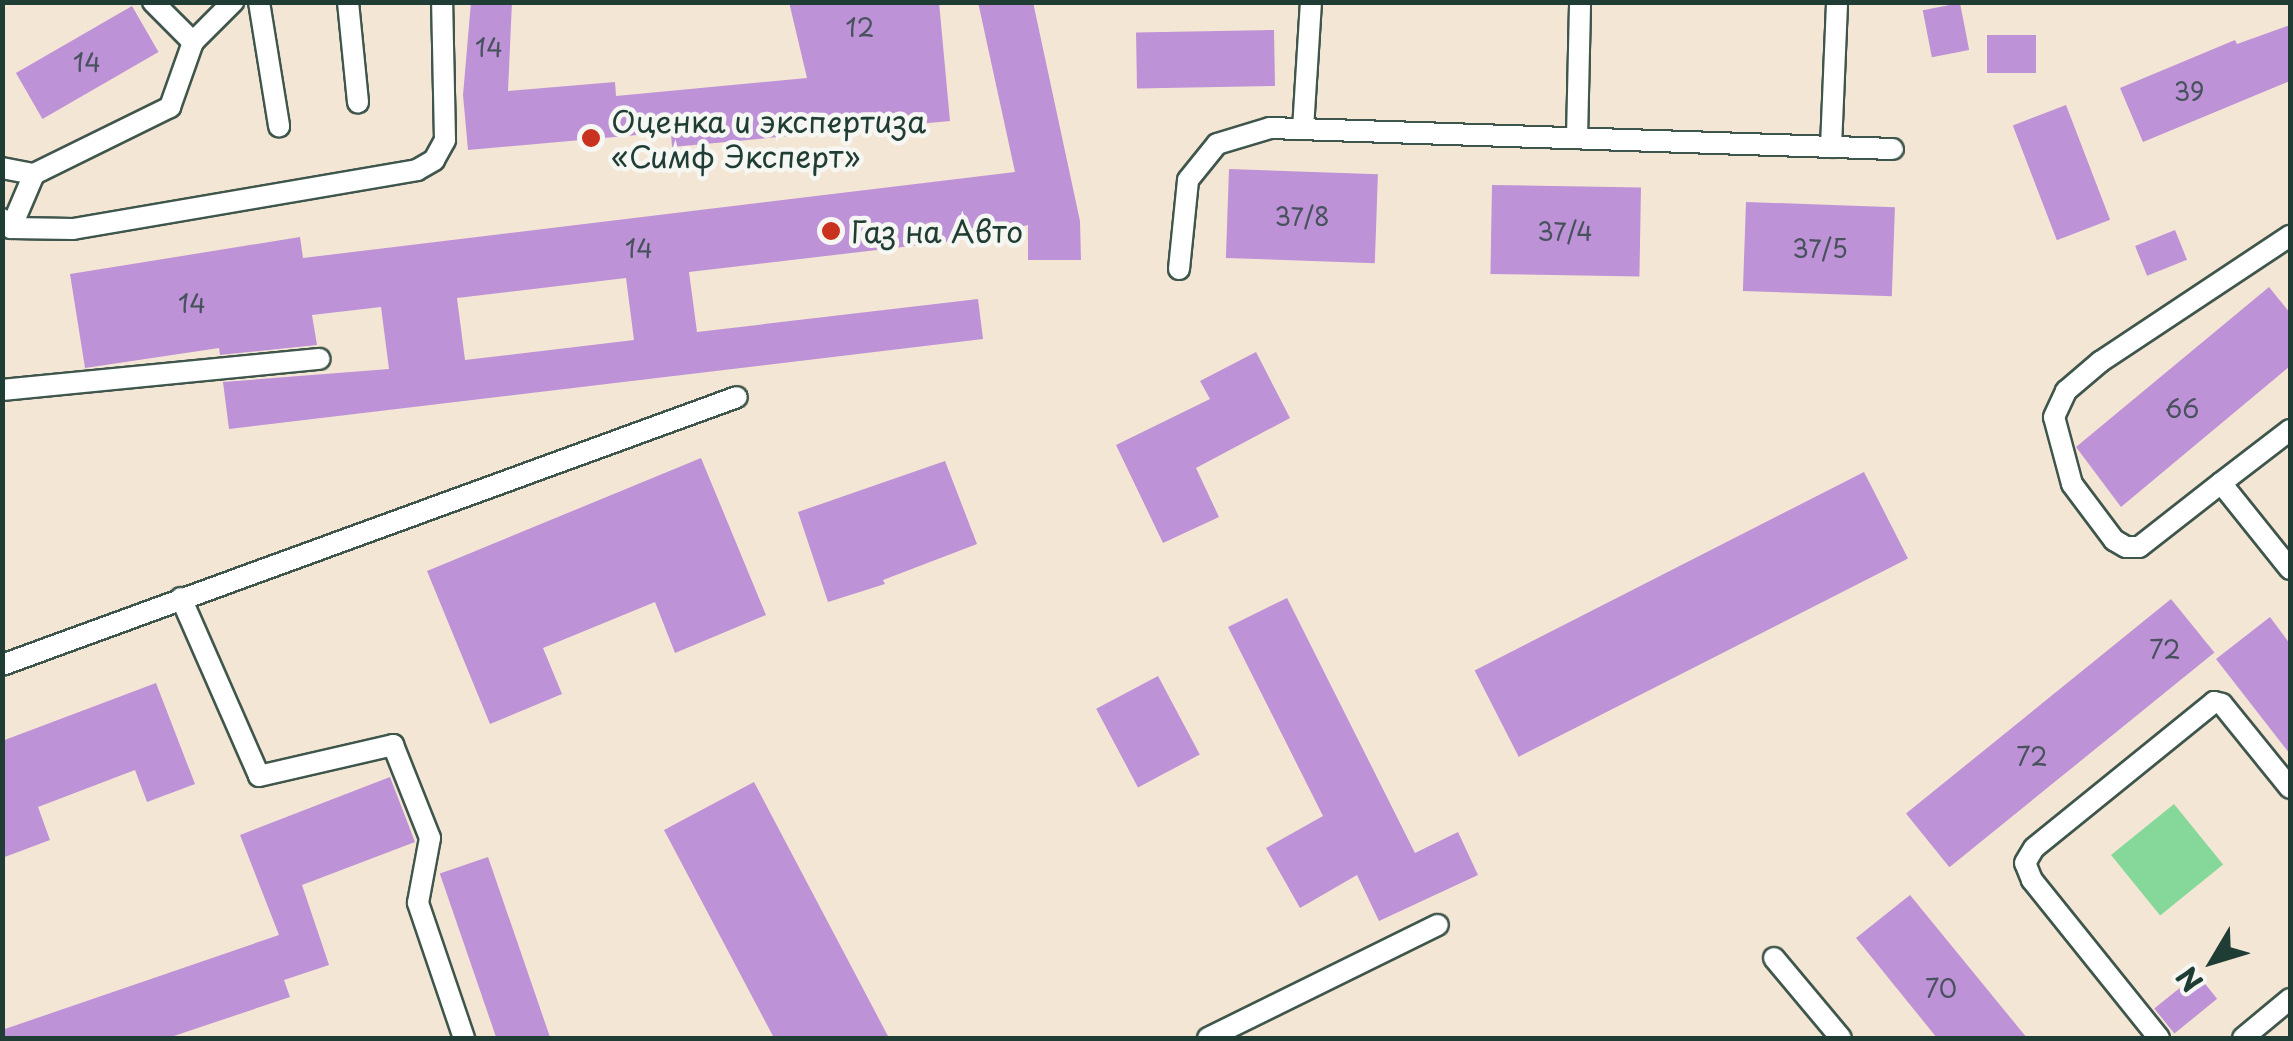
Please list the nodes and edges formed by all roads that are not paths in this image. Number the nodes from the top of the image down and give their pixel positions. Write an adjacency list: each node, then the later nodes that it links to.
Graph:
1 (153, 2): 9 (lane)
2 (233, 2): 9 (lane)
3 (259, 2): 11 (lane)
4 (348, 2): 10 (lane)
5 (442, 2): 18 (lane)
6 (1312, 2): 12 (lane)
7 (1580, 2): 13 (lane)
8 (1837, 2): 14 (lane)
9 (193, 42): 17 (lane)
10 (358, 104)
11 (279, 126)
12 (1303, 128): 13 (lane); 20 (lane)
13 (1576, 138): 14 (lane)
14 (1831, 147): 15 (lane)
15 (1893, 149)
16 (2, 168): 17 (lane)
17 (34, 174): 18 (lane)
18 (7, 224)
19 (2290, 236): 25 (lane)
20 (1179, 269)
21 (319, 359): 22 (lane)
22 (2, 390)
23 (737, 397): 27 (lane)
24 (2290, 430): 25 (lane)
25 (2221, 483): 26 (lane)
26 (2290, 569)
27 (180, 598): 28 (lane); 33 (lane)
28 (2, 665)
29 (2290, 788): 36 (lane)
30 (1438, 925): 34 (lane)
31 (1774, 958): 35 (lane)
32 (2290, 999): 37 (lane)
33 (464, 1038)
34 (1208, 1038)
35 (1841, 1038)
36 (2159, 1038)
37 (2243, 1038)

